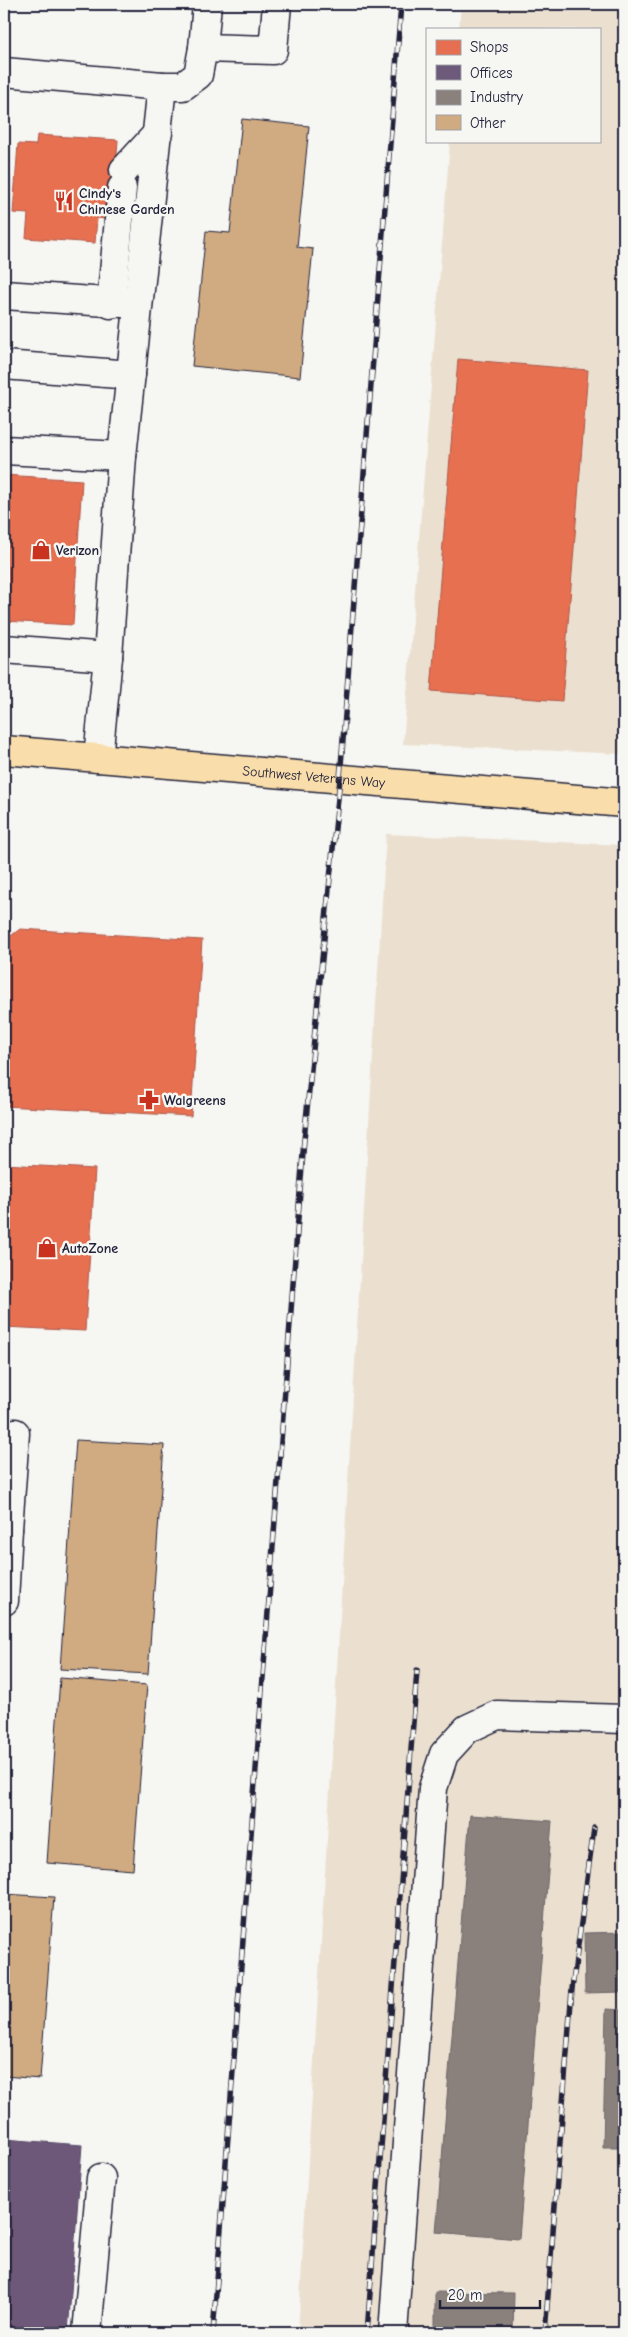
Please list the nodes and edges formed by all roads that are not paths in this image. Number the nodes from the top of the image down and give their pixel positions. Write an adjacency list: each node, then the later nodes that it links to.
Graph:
1 (207, 4): 3 (lane)
2 (277, 4): 3 (lane)
3 (203, 48): 5 (lane)
4 (4, 72): 5 (lane)
5 (162, 86): 6 (lane)
6 (158, 133): 8 (lane); 8 (lane)
7 (4, 295): 8 (lane)
8 (124, 304): 10 (lane)
9 (4, 365): 10 (lane)
10 (131, 375): 12 (lane)
11 (4, 450): 12 (lane)
12 (122, 456): 14 (lane)
13 (4, 649): 14 (lane)
14 (108, 657): 16 (lane)
15 (4, 750): 16 (main road, Southwest Veterans Way)
16 (98, 758): 17 (main road, Southwest Veterans Way)
17 (624, 803)
18 (15, 1432): 19 (lane)
19 (6, 1529): 20 (lane)
20 (4, 1601)
21 (624, 1719): 24 (lane)
22 (101, 2178): 23 (lane)
23 (87, 2333)
24 (394, 2333)

